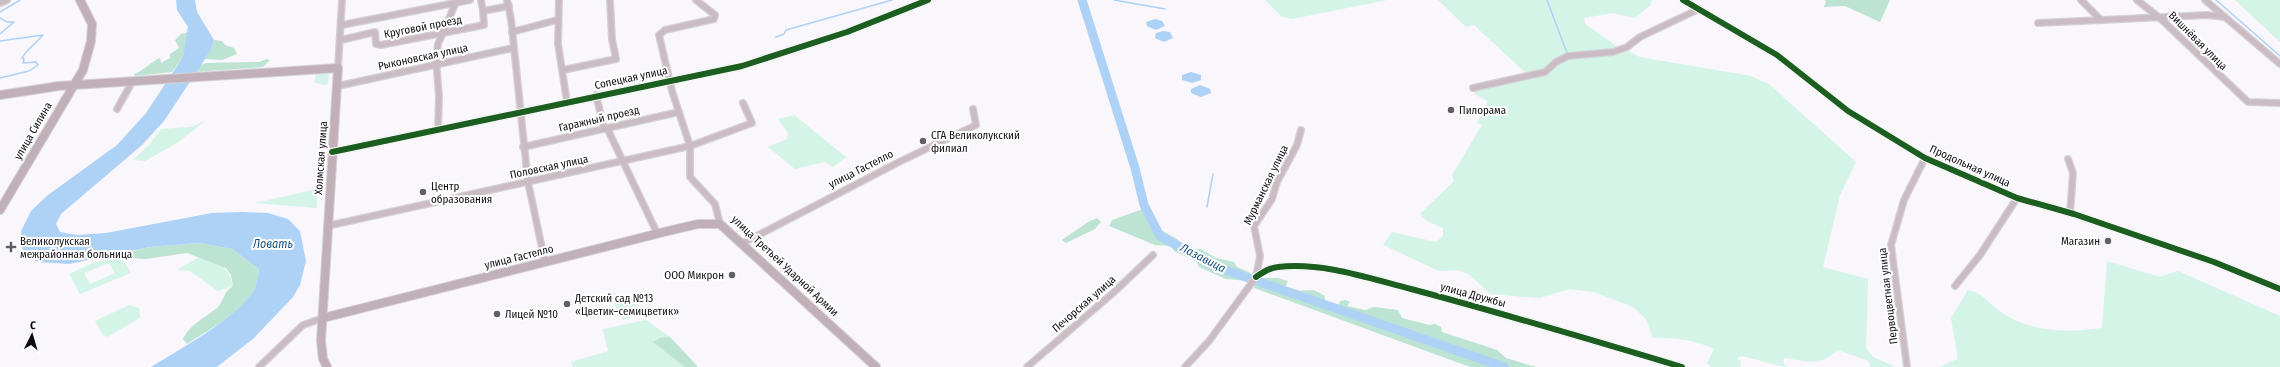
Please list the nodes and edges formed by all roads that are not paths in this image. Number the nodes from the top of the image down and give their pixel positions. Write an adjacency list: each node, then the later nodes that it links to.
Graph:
1 (7, 0): 16 (street)
2 (80, 0): 36 (main road, улица Силина)
3 (342, 0): 25 (street, Холмская улица)
4 (470, 0): 15 (street, Круговой проезд)
5 (481, 0): 19 (street)
6 (507, 0): 17 (street)
7 (559, 0): 22 (street)
8 (610, 0): 33 (street)
9 (696, 0): 34 (street, улица Третьей Ударной Армии)
10 (928, 0): 34 (street, Сопецкая улица)
11 (1683, 0): 18 (street, Продольная улица)
12 (2081, 0): 23 (street)
13 (2136, 0): 20 (street, Вишнёвая улица)
14 (2206, 0): 21 (street)
15 (456, 2): 25 (street, Круговой проезд); 27 (street)
16 (0, 3)
17 (509, 6): 19 (street); 26 (street)
18 (1699, 9): 38 (street); 54 (street, Продольная улица)
19 (483, 12): 27 (street, Круговой проезд)
20 (2159, 17): 21 (street); 23 (street); 43 (street, Вишнёвая улица)
21 (2225, 17): 30 (street)
22 (557, 20): 26 (street); 33 (street)
23 (2101, 20): 24 (street)
24 (2038, 23)
25 (342, 25): 28 (street, Холмская улица)
26 (512, 32): 29 (street)
27 (442, 33): 28 (street, Круговой проезд); 31 (street)
28 (341, 40): 32 (street, Холмская улица)
29 (513, 48): 31 (street, Рыконовская улица); 46 (street)
30 (2280, 64)
31 (436, 65): 37 (street, Рыконовская улица); 49 (street)
32 (338, 68): 35 (main road); 37 (main road, Холмская улица)
33 (563, 70): 41 (street)
34 (669, 80): 40 (street, Сопецкая улица); 47 (street, улица Третьей Ударной Армии)
35 (130, 82): 36 (main road); 44 (street)
36 (73, 85): 39 (main road); 59 (main road, улица Силина)
37 (338, 86): 53 (main road, Холмская улица)
38 (1473, 88)
39 (0, 95)
40 (596, 95): 41 (street, Сопецкая улица); 48 (street)
41 (567, 102): 46 (street, Сопецкая улица)
42 (744, 103): 51 (street, Половская улица)
43 (2280, 103)
44 (117, 109)
45 (973, 109): 64 (street, улица Гастелло)
46 (519, 112): 49 (street, Сопецкая улица); 52 (street)
47 (679, 112): 48 (street, Гаражный проезд); 51 (street, улица Третьей Ударной Армии)
48 (604, 128): 52 (street, Гаражный проезд); 56 (street)
49 (438, 130): 53 (street, Сопецкая улица)
50 (1301, 130): 67 (street, Мурманская улица)
51 (690, 146): 56 (street, Половская улица); 61 (street, улица Третьей Ударной Армии)
52 (523, 147): 57 (street)
53 (332, 152): 62 (main road, Холмская улица)
54 (1925, 158): 58 (street, Продольная улица); 77 (street, Первоцветная улица)
55 (2068, 159): 60 (street)
56 (622, 162): 57 (street, Половская улица); 63 (street)
57 (528, 182): 62 (street, Половская улица); 66 (street)
58 (2017, 198): 60 (street, Продольная улица); 68 (street)
59 (0, 210)
60 (2070, 213): 69 (street, Продольная улица)
61 (720, 224): 63 (main road, улица Гастелло); 64 (main road, улица Третьей Ударной Армии)
62 (327, 226): 70 (main road, Холмская улица)
63 (657, 234): 66 (main road, улица Гастелло)
64 (742, 243): 73 (main road, улица Третьей Ударной Армии)
65 (1153, 255): 74 (street, Печорская улица)
66 (545, 262): 70 (main road, улица Гастелло)
67 (1256, 277): 75 (street, Мурманская улица); 76 (street, улица Дружбы)
68 (1955, 286)
69 (2280, 289)
70 (323, 318): 71 (street); 72 (main road, Холмская улица)
71 (258, 367)
72 (327, 367)
73 (876, 367)
74 (1027, 367)
75 (1185, 367)
76 (1682, 367)
77 (1907, 367)

